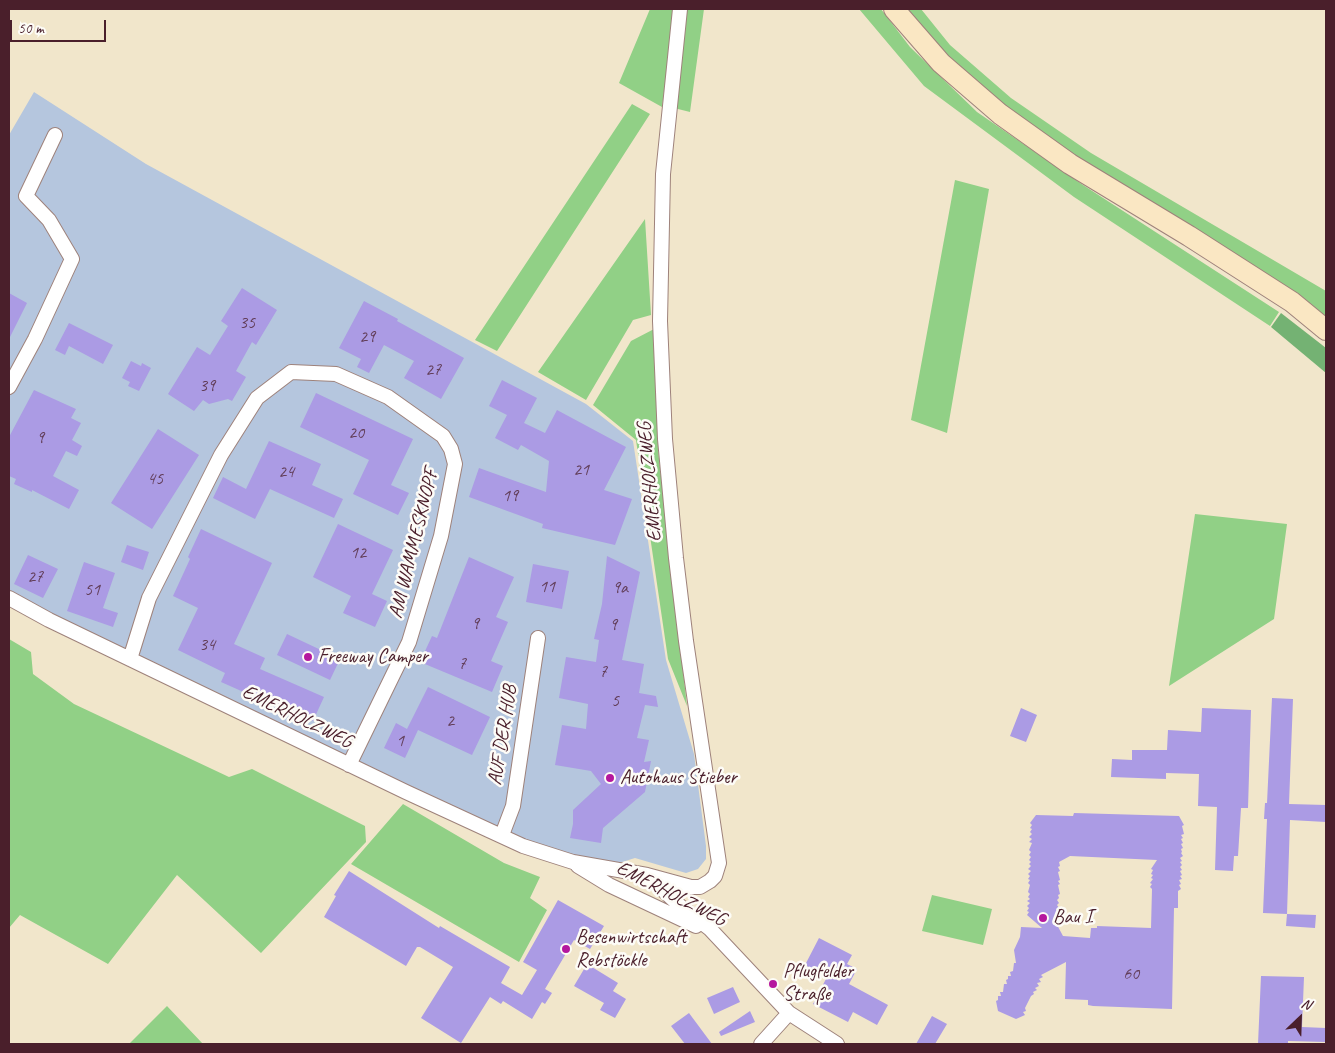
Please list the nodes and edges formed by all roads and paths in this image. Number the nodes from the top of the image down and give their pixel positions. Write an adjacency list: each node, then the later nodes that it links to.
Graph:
1 (680, 9): 12 (street, EMERHOLZWEG)
2 (894, 9): 4 (main road)
3 (55, 135): 5 (street)
4 (1326, 330)
5 (9, 387)
6 (9, 598): 8 (street, EMERHOLZWEG)
7 (538, 638): 10 (street, AUF DER HUB)
8 (130, 658): 9 (street, EMERHOLZWEG); 9 (street, AM WAMMESKNOPF)
9 (349, 765): 10 (street, EMERHOLZWEG)
10 (502, 835): 11 (street, EMERHOLZWEG)
11 (573, 862): 12 (street, EMERHOLZWEG); 13 (street, EMERHOLZWEG)
12 (647, 875): 13 (street, EMERHOLZWEG)
13 (726, 944): 14 (street, EMERHOLZWEG)
14 (789, 1013): 15 (street); 16 (street)
15 (761, 1044)
16 (837, 1044)

